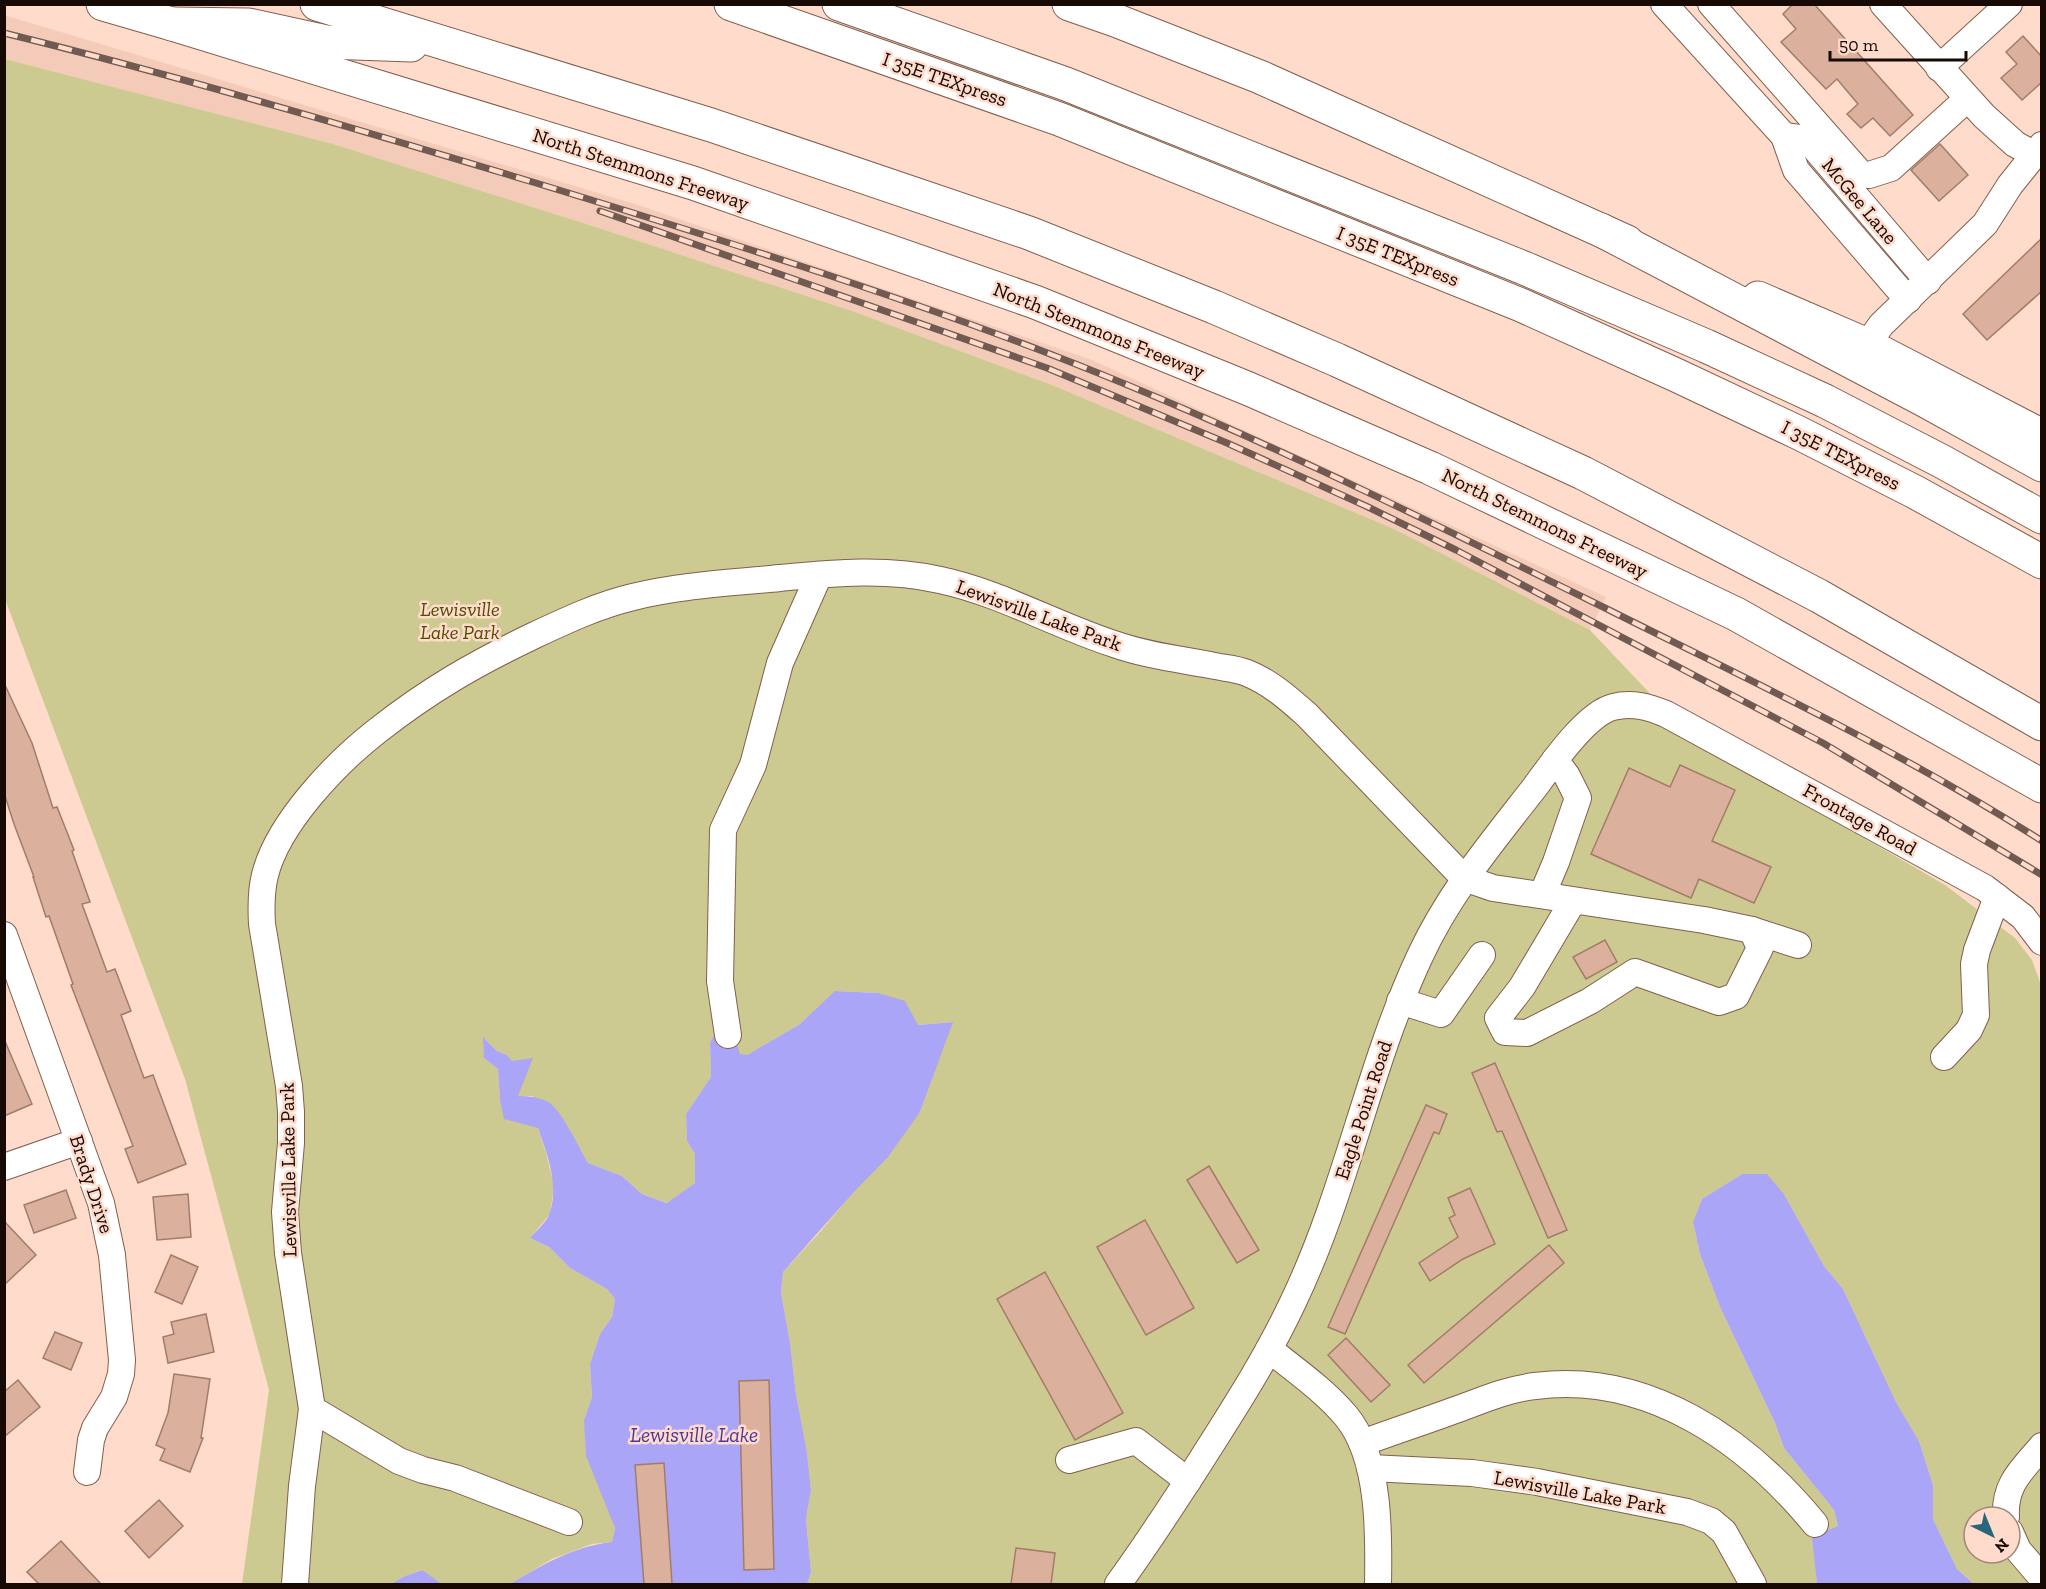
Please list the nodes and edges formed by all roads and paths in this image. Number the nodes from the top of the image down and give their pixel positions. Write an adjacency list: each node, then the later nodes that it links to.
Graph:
1 (103, 4): 10 (main road, North Stemmons Freeway)
2 (317, 4): 11 (main road)
3 (731, 4): 23 (main road, I 35E TEXpress)
4 (839, 4): 22 (main road)
5 (1069, 4): 16 (main road)
6 (1664, 4): 14 (street, McGee Lane)
7 (1711, 4): 13 (street)
8 (1883, 4): 12 (street)
9 (2009, 4): 12 (street)
10 (172, 24): 11 (main road); 28 (main road, North Stemmons Freeway)
11 (456, 47): 26 (main road)
12 (1939, 68): 13 (street)
13 (1967, 99): 15 (street)
14 (1784, 136): 17 (street, McGee Lane); 18 (street, McGee Lane)
15 (2037, 150): 17 (street)
16 (1601, 230): 19 (main road); 21 (main road)
17 (1928, 281): 18 (street)
18 (1908, 300): 19 (street)
19 (1867, 345): 20 (main road)
20 (2042, 436)
21 (2042, 465)
22 (2042, 517)
23 (2042, 562)
24 (819, 575): 29 (street, Lewisville Lake Park); 39 (street); 44 (street, Lewisville Lake Park)
25 (1666, 714): 27 (street, Eagle Point Road); 31 (street, Frontage Road)
26 (2042, 724)
27 (1555, 760): 29 (street, Eagle Point Road); 30 (street)
28 (2042, 786)
29 (1464, 878): 30 (street, Lewisville Lake Park); 38 (street, Eagle Point Road)
30 (1542, 895): 32 (street, Lewisville Lake Park)
31 (1997, 897): 35 (street, Frontage Road); 40 (street)
32 (1573, 901): 33 (street, Lewisville Lake Park); 33 (street)
33 (1752, 930): 36 (street, Lewisville Lake Park)
34 (4, 935): 41 (street, Brady Drive)
35 (2042, 942)
36 (1798, 945)
37 (1482, 956): 38 (street)
38 (1400, 1000): 43 (street, Eagle Point Road)
39 (728, 1035)
40 (1944, 1057)
41 (79, 1141): 42 (street); 49 (street, Brady Drive)
42 (4, 1167)
43 (1269, 1350): 45 (street); 50 (street, Eagle Point Road)
44 (312, 1409): 52 (street); 56 (street, Lewisville Lake Park)
45 (1362, 1443): 48 (street); 53 (street)
46 (2042, 1446): 51 (street)
47 (1069, 1460): 50 (street)
48 (1370, 1468): 58 (street); 59 (street, Lewisville Lake Park)
49 (87, 1472)
50 (1188, 1481): 57 (street, Eagle Point Road)
51 (2005, 1505)
52 (569, 1522)
53 (1815, 1524)
54 (2022, 1555): 55 (street)
55 (2042, 1578)
56 (295, 1584)
57 (1118, 1584)
58 (1378, 1584)
59 (1753, 1584)

